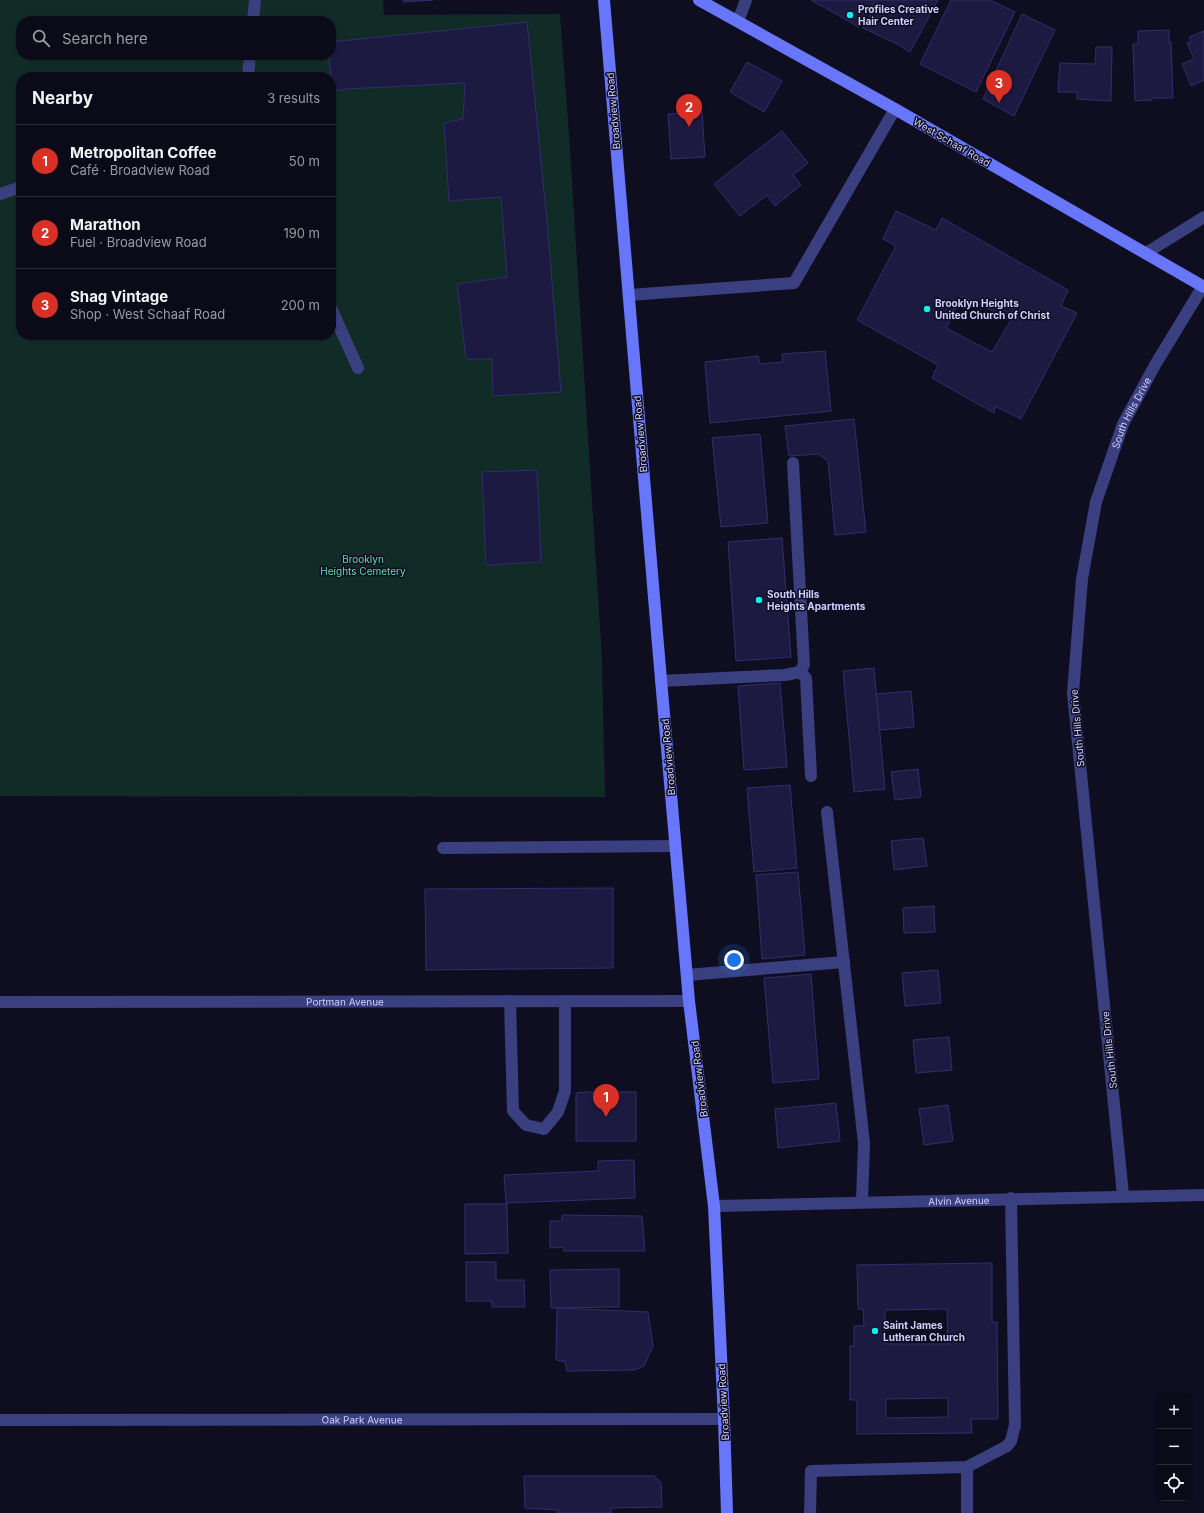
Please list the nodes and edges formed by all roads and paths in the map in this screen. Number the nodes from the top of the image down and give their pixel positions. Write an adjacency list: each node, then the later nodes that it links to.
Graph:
1 (255, 0): 5 (street)
2 (604, 0): 15 (main road, Broadview Road)
3 (699, 0): 6 (main road, West Schaaf Road)
4 (746, 0): 6 (street)
5 (253, 16)
6 (738, 21): 9 (main road, West Schaaf Road)
7 (250, 60): 8 (street)
8 (248, 72)
9 (895, 109): 13 (main road, West Schaaf Road); 15 (street)
10 (16, 189): 11 (street)
11 (0, 194)
12 (1204, 217): 13 (street)
13 (1146, 254): 14 (main road, West Schaaf Road)
14 (1203, 287): 32 (street, South Hills Drive)
15 (629, 295): 20 (main road, Broadview Road)
16 (336, 319): 17 (street)
17 (358, 368)
18 (793, 463): 19 (street)
19 (800, 672): 20 (street); 21 (street)
20 (661, 681): 23 (main road, Broadview Road)
21 (811, 776)
22 (827, 812): 25 (street)
23 (676, 846): 24 (street); 26 (main road, Broadview Road)
24 (443, 848)
25 (844, 962): 26 (street); 34 (street)
26 (687, 975): 29 (main road, Broadview Road)
27 (510, 1001): 28 (street, Portman Avenue); 28 (street); 30 (street, Portman Avenue)
28 (565, 1001): 29 (street, Portman Avenue)
29 (689, 1001): 35 (main road, Broadview Road)
30 (0, 1002)
31 (1204, 1194): 32 (street, Alvin Avenue)
32 (1123, 1195): 33 (street, Alvin Avenue)
33 (1011, 1198): 34 (street, Alvin Avenue); 38 (street)
34 (862, 1202): 35 (street, Alvin Avenue)
35 (714, 1206): 36 (main road, Broadview Road)
36 (724, 1419): 37 (street, Oak Park Avenue); 39 (main road, Broadview Road)
37 (0, 1420)
38 (967, 1467): 40 (street); 41 (street)
39 (727, 1513)
40 (810, 1513)
41 (967, 1513)

